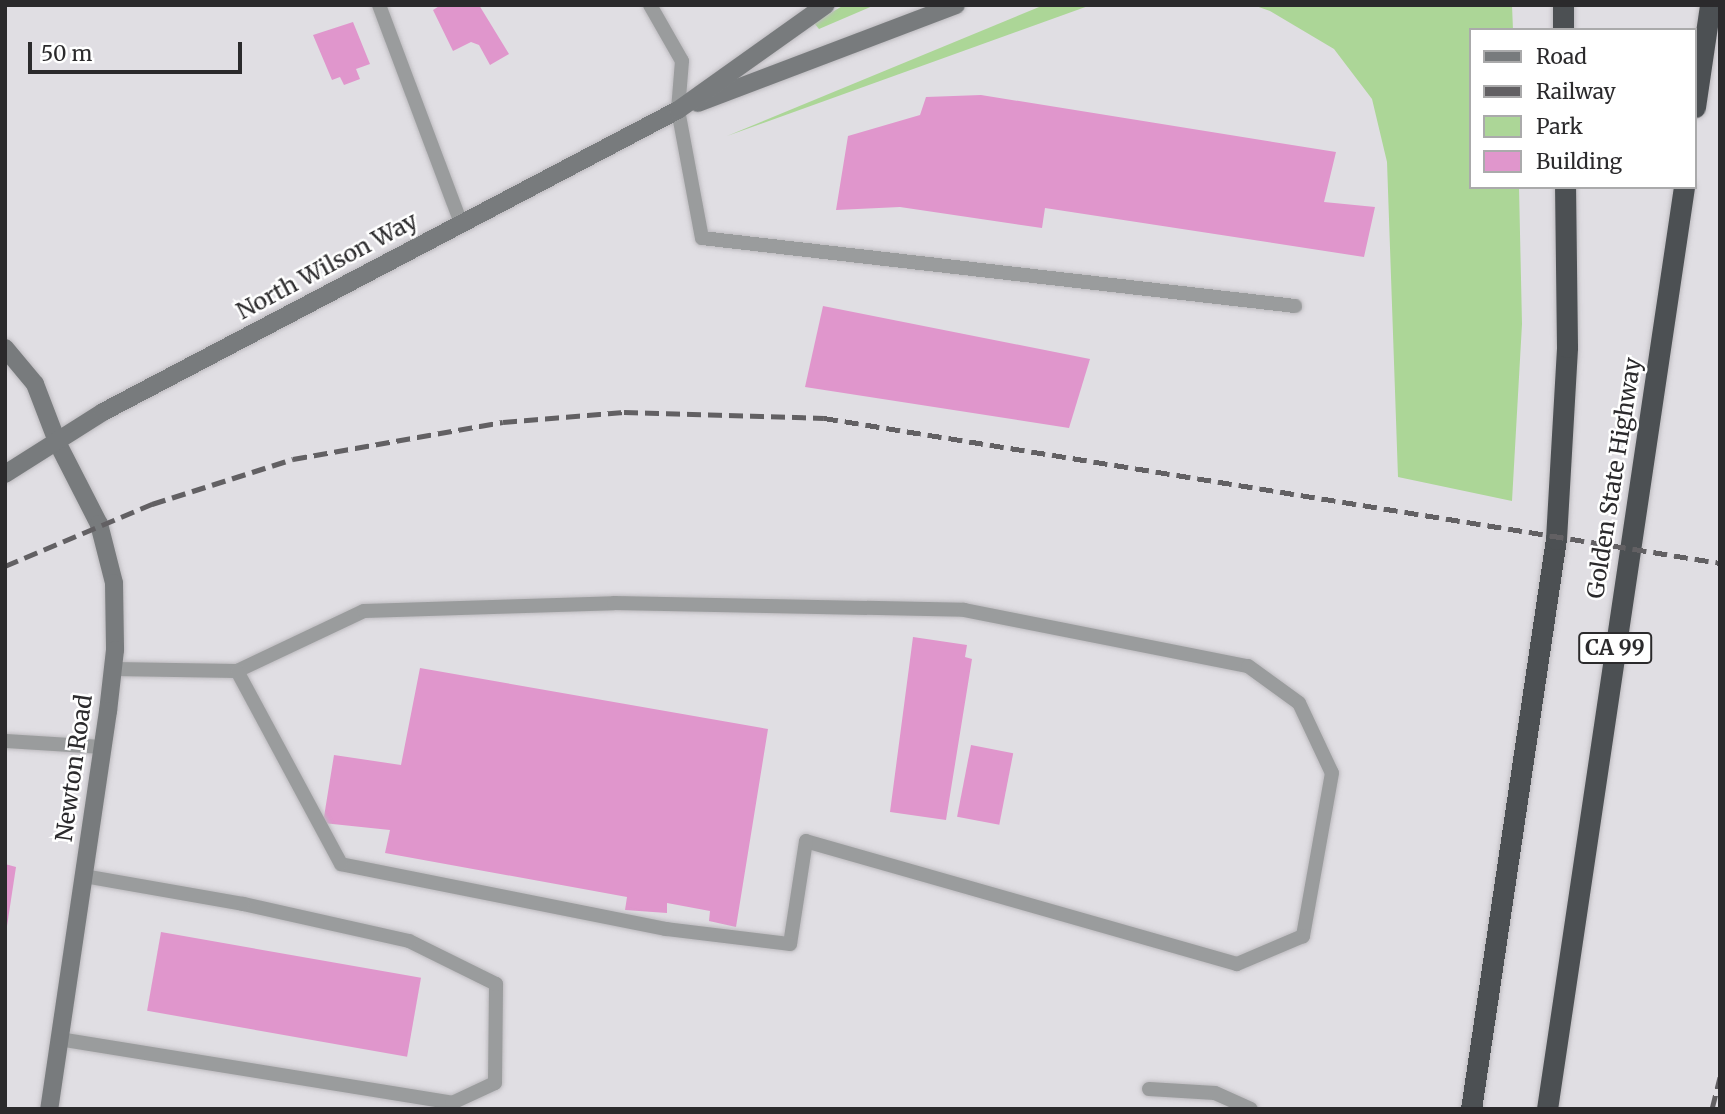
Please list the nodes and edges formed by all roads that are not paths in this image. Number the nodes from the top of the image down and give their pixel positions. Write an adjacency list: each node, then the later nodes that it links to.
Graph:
1 (380, 5): 12 (lane)
2 (650, 5): 9 (lane)
3 (826, 5): 9 (main road, North Wilson Way)
4 (956, 5): 9 (main road, North Wilson Way)
5 (1563, 5): 7 (highway)
6 (1710, 5): 8 (highway)
7 (1563, 28)
8 (1697, 93)
9 (678, 110): 12 (main road, North Wilson Way); 13 (lane)
10 (1565, 189): 26 (highway, Golden State Highway / CA 99)
11 (1684, 189): 27 (highway, Golden State Highway / CA 99)
12 (461, 223): 15 (main road, North Wilson Way)
13 (1295, 306)
14 (5, 348): 15 (main road, Newton Road)
15 (58, 444): 16 (main road, North Wilson Way); 17 (main road, Newton Road)
16 (5, 474)
17 (113, 669): 18 (lane); 20 (main road, Newton Road)
18 (237, 671): 18 (lane)
19 (5, 740): 20 (lane)
20 (103, 747): 21 (main road, Newton Road)
21 (84, 876): 22 (main road, Newton Road); 22 (lane)
22 (59, 1039): 24 (main road, Newton Road)
23 (1149, 1089): 25 (lane)
24 (49, 1109)
25 (1251, 1109)
26 (1471, 1109)
27 (1546, 1109)

